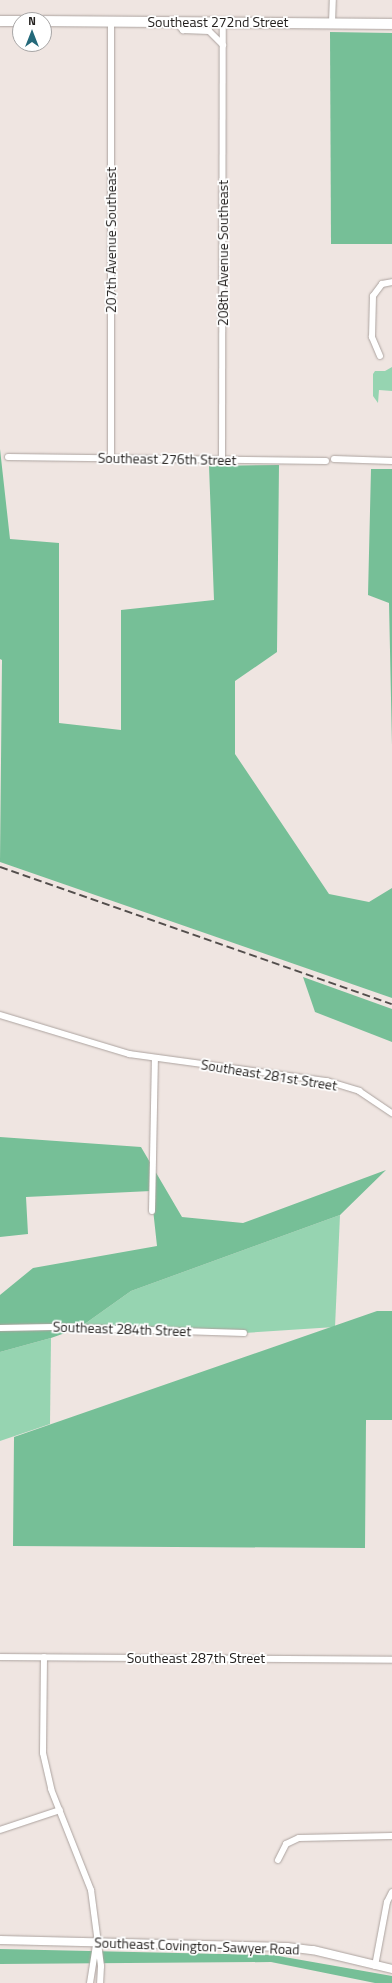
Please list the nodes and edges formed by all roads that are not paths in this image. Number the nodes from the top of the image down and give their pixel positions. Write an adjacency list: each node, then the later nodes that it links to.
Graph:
1 (332, 0): 8 (street)
2 (0, 21): 3 (main road)
3 (12, 21)
4 (52, 21): 5 (main road, Southeast 272nd Street)
5 (111, 21): 6 (main road, Southeast 272nd Street); 14 (street, 207th Avenue Southeast)
6 (176, 22): 7 (main road, Southeast 272nd Street); 10 (street)
7 (224, 22): 8 (main road, Southeast 272nd Street); 10 (street, 208th Avenue Southeast)
8 (332, 23): 9 (main road, Southeast 272nd Street)
9 (392, 24)
10 (223, 47): 16 (street, 208th Avenue Southeast)
11 (392, 282): 12 (street)
12 (380, 356)
13 (8, 458): 14 (street, Southeast 276th Street)
14 (112, 459): 16 (street, Southeast 276th Street)
15 (334, 459): 18 (street)
16 (222, 460): 17 (street, Southeast 276th Street)
17 (326, 460)
18 (392, 460)
19 (0, 1015): 20 (street, Southeast 281st Street)
20 (155, 1058): 21 (street, Southeast 281st Street); 22 (street)
21 (392, 1113)
22 (152, 1211)
23 (0, 1328): 24 (street, Southeast 284th Street)
24 (244, 1333)
25 (0, 1657): 26 (street, Southeast 287th Street)
26 (44, 1658): 27 (street, Southeast 287th Street); 28 (street)
27 (392, 1660)
28 (60, 1810): 29 (street); 34 (street)
29 (0, 1830)
30 (392, 1836): 31 (street)
31 (278, 1860)
32 (392, 1892): 35 (street)
33 (0, 1940): 34 (street, Southeast Covington-Sawyer Road)
34 (97, 1942): 35 (street, Southeast Covington-Sawyer Road); 37 (street); 38 (street)
35 (375, 1966): 36 (street, Southeast Covington-Sawyer Road)
36 (392, 1970)
37 (90, 1983)
38 (100, 1983)

